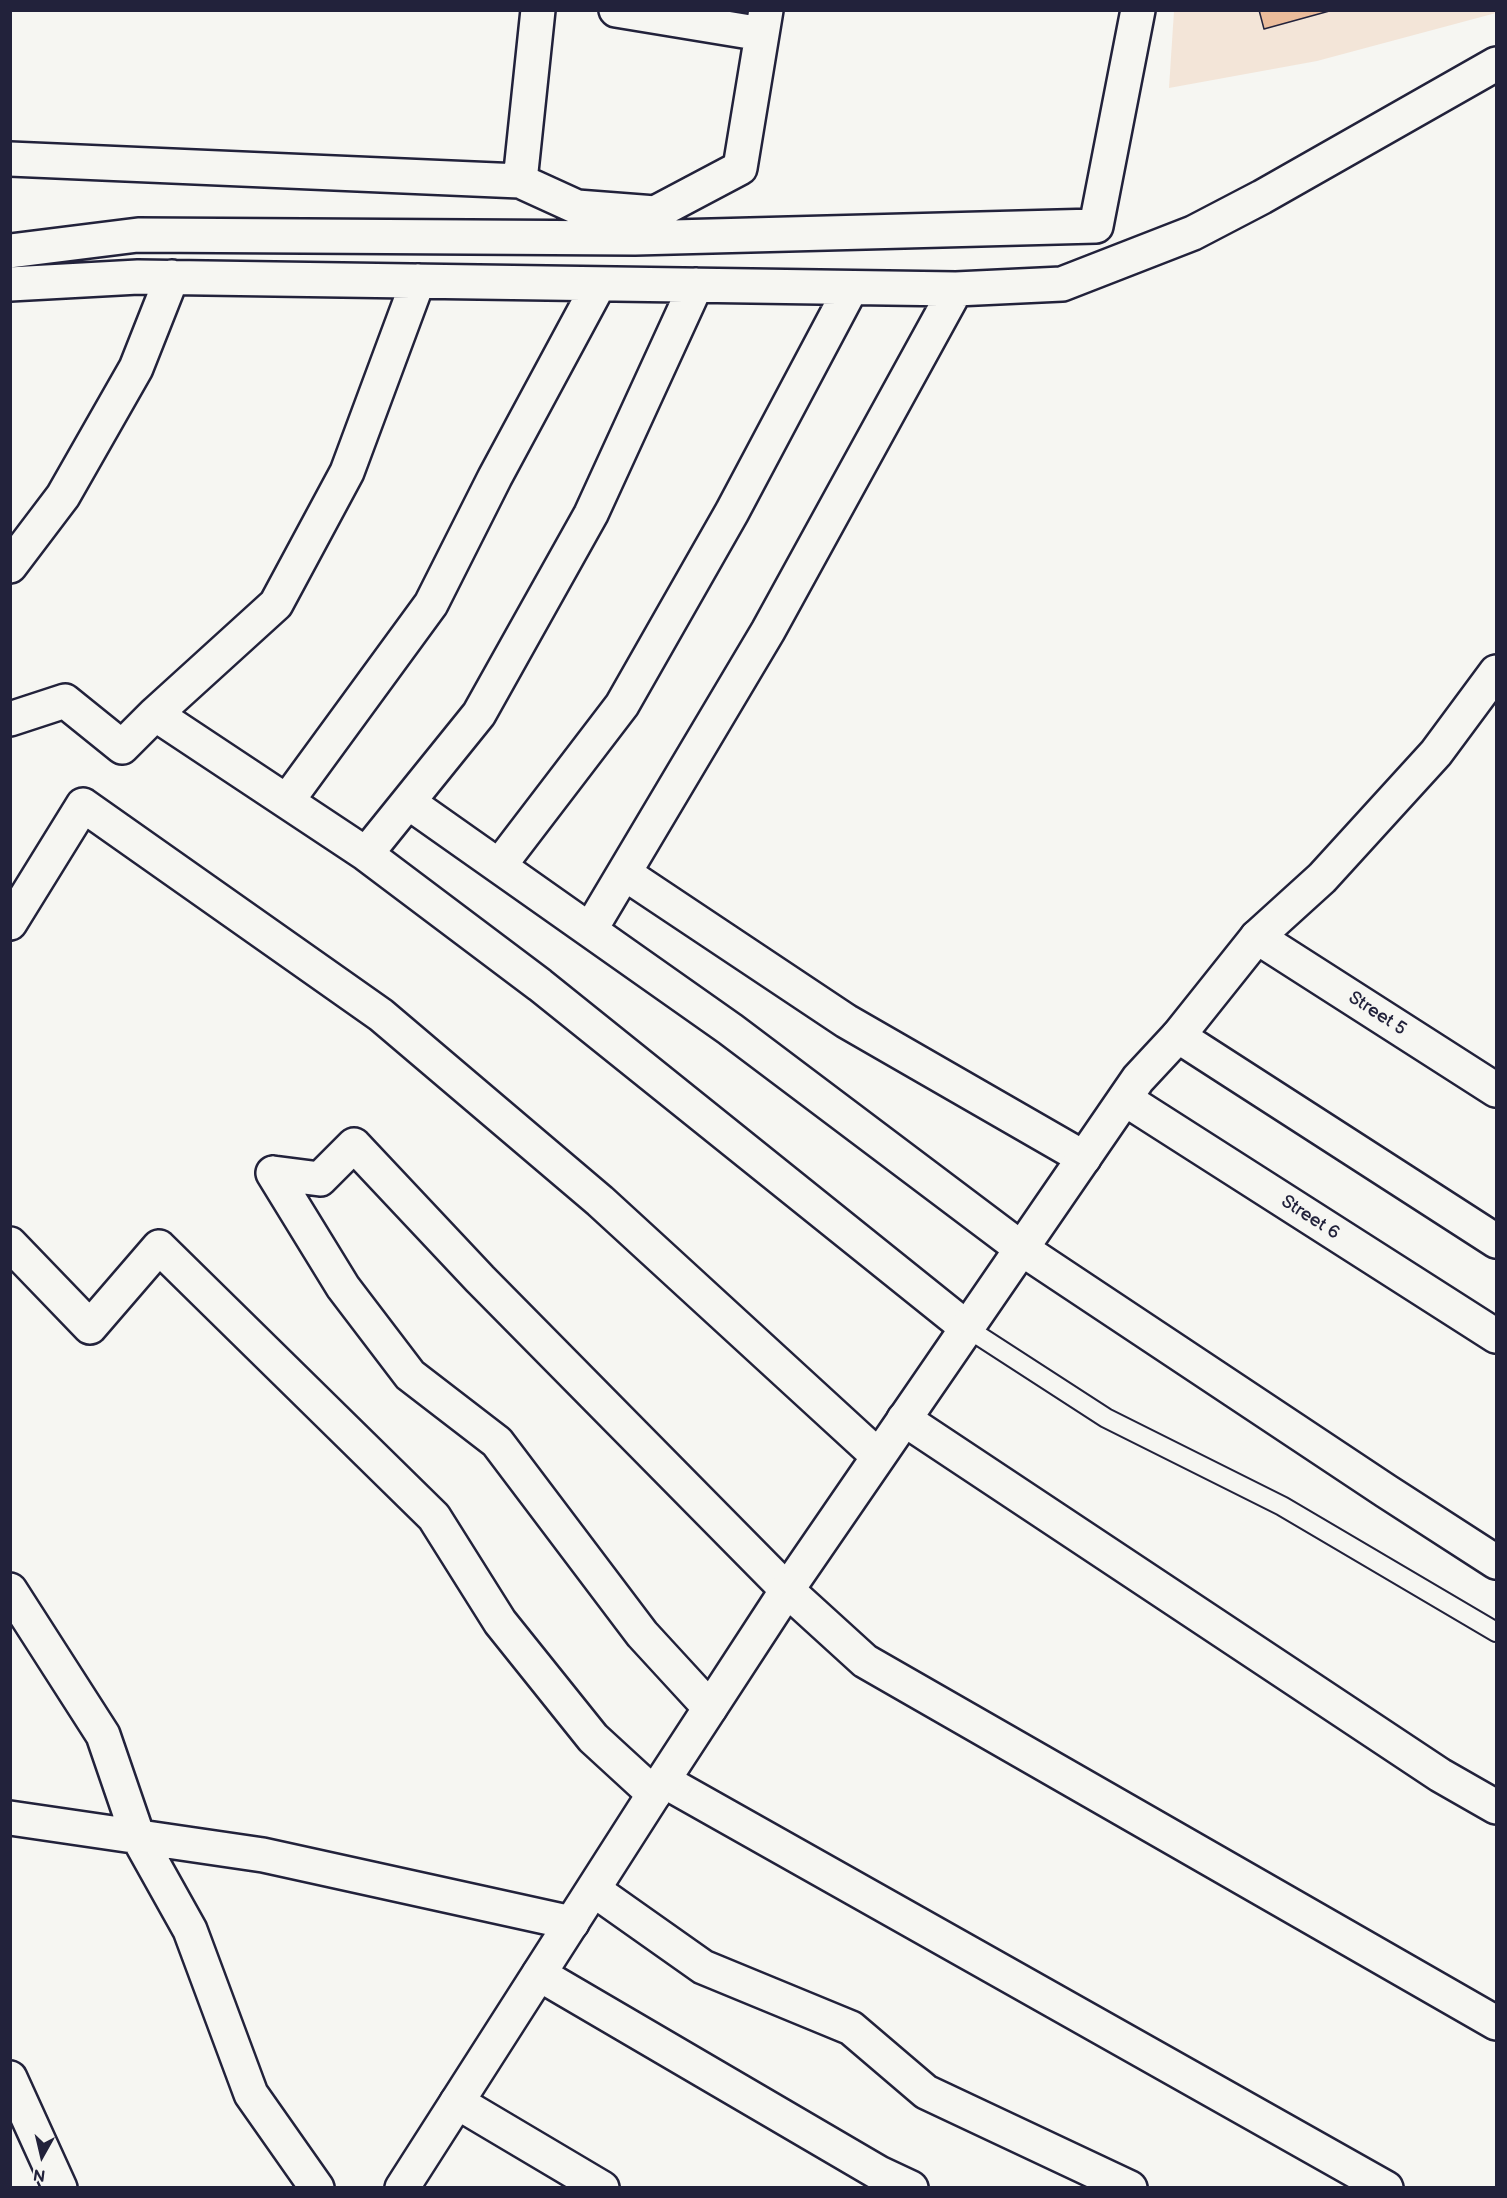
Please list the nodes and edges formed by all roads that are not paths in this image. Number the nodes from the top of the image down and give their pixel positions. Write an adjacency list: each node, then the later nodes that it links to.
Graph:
1 (538, 10): 7 (street)
2 (616, 10): 4 (street)
3 (1138, 10): 8 (street)
4 (764, 22): 7 (street)
5 (1497, 64): 15 (street)
6 (10, 159): 7 (street)
7 (520, 181)
8 (10, 251)
9 (172, 277): 10 (street); 11 (street); 16 (street)
10 (418, 281): 12 (street); 18 (street)
11 (10, 284)
12 (599, 284): 13 (street); 20 (street)
13 (696, 285): 14 (street); 21 (street)
14 (850, 288): 15 (street); 23 (street)
15 (956, 289): 24 (street)
16 (10, 566)
17 (1494, 682): 27 (street)
18 (155, 714): 19 (street); 20 (street)
19 (10, 719)
20 (287, 801): 22 (street)
21 (408, 802): 22 (street); 23 (street)
22 (366, 854): 35 (street)
23 (499, 866): 26 (street)
24 (624, 873): 26 (street); 31 (street)
25 (10, 923): 38 (street)
26 (590, 930): 34 (street)
27 (1257, 937): 28 (street); 29 (street, Street 5)
28 (1178, 1036): 30 (street); 32 (street)
29 (1497, 1090)
30 (1125, 1099): 31 (street); 36 (street, Street 6)
31 (1084, 1158): 34 (street)
32 (1497, 1241)
33 (10, 1244): 44 (street)
34 (1022, 1249): 35 (street); 39 (street)
35 (967, 1328): 37 (street); 42 (lane)
36 (1497, 1336)
37 (904, 1419): 38 (street); 45 (street)
38 (878, 1456): 41 (street)
39 (1497, 1562)
40 (10, 1590): 47 (street)
41 (787, 1590): 43 (street); 43 (street); 51 (street)
42 (1497, 1632)
43 (710, 1708): 44 (street)
44 (659, 1788): 48 (street); 60 (street)
45 (1497, 1807)
46 (10, 1818): 47 (street)
47 (138, 1837): 49 (street); 55 (street)
48 (594, 1890): 49 (street); 59 (street)
49 (572, 1923): 50 (street)
50 (539, 1974): 53 (street); 58 (street)
51 (1497, 2024)
52 (10, 2078): 54 (street)
53 (457, 2102): 56 (street); 57 (street)
54 (60, 2187)
55 (317, 2187)
56 (402, 2187)
57 (602, 2187)
58 (911, 2187)
59 (1130, 2187)
60 (1386, 2187)

